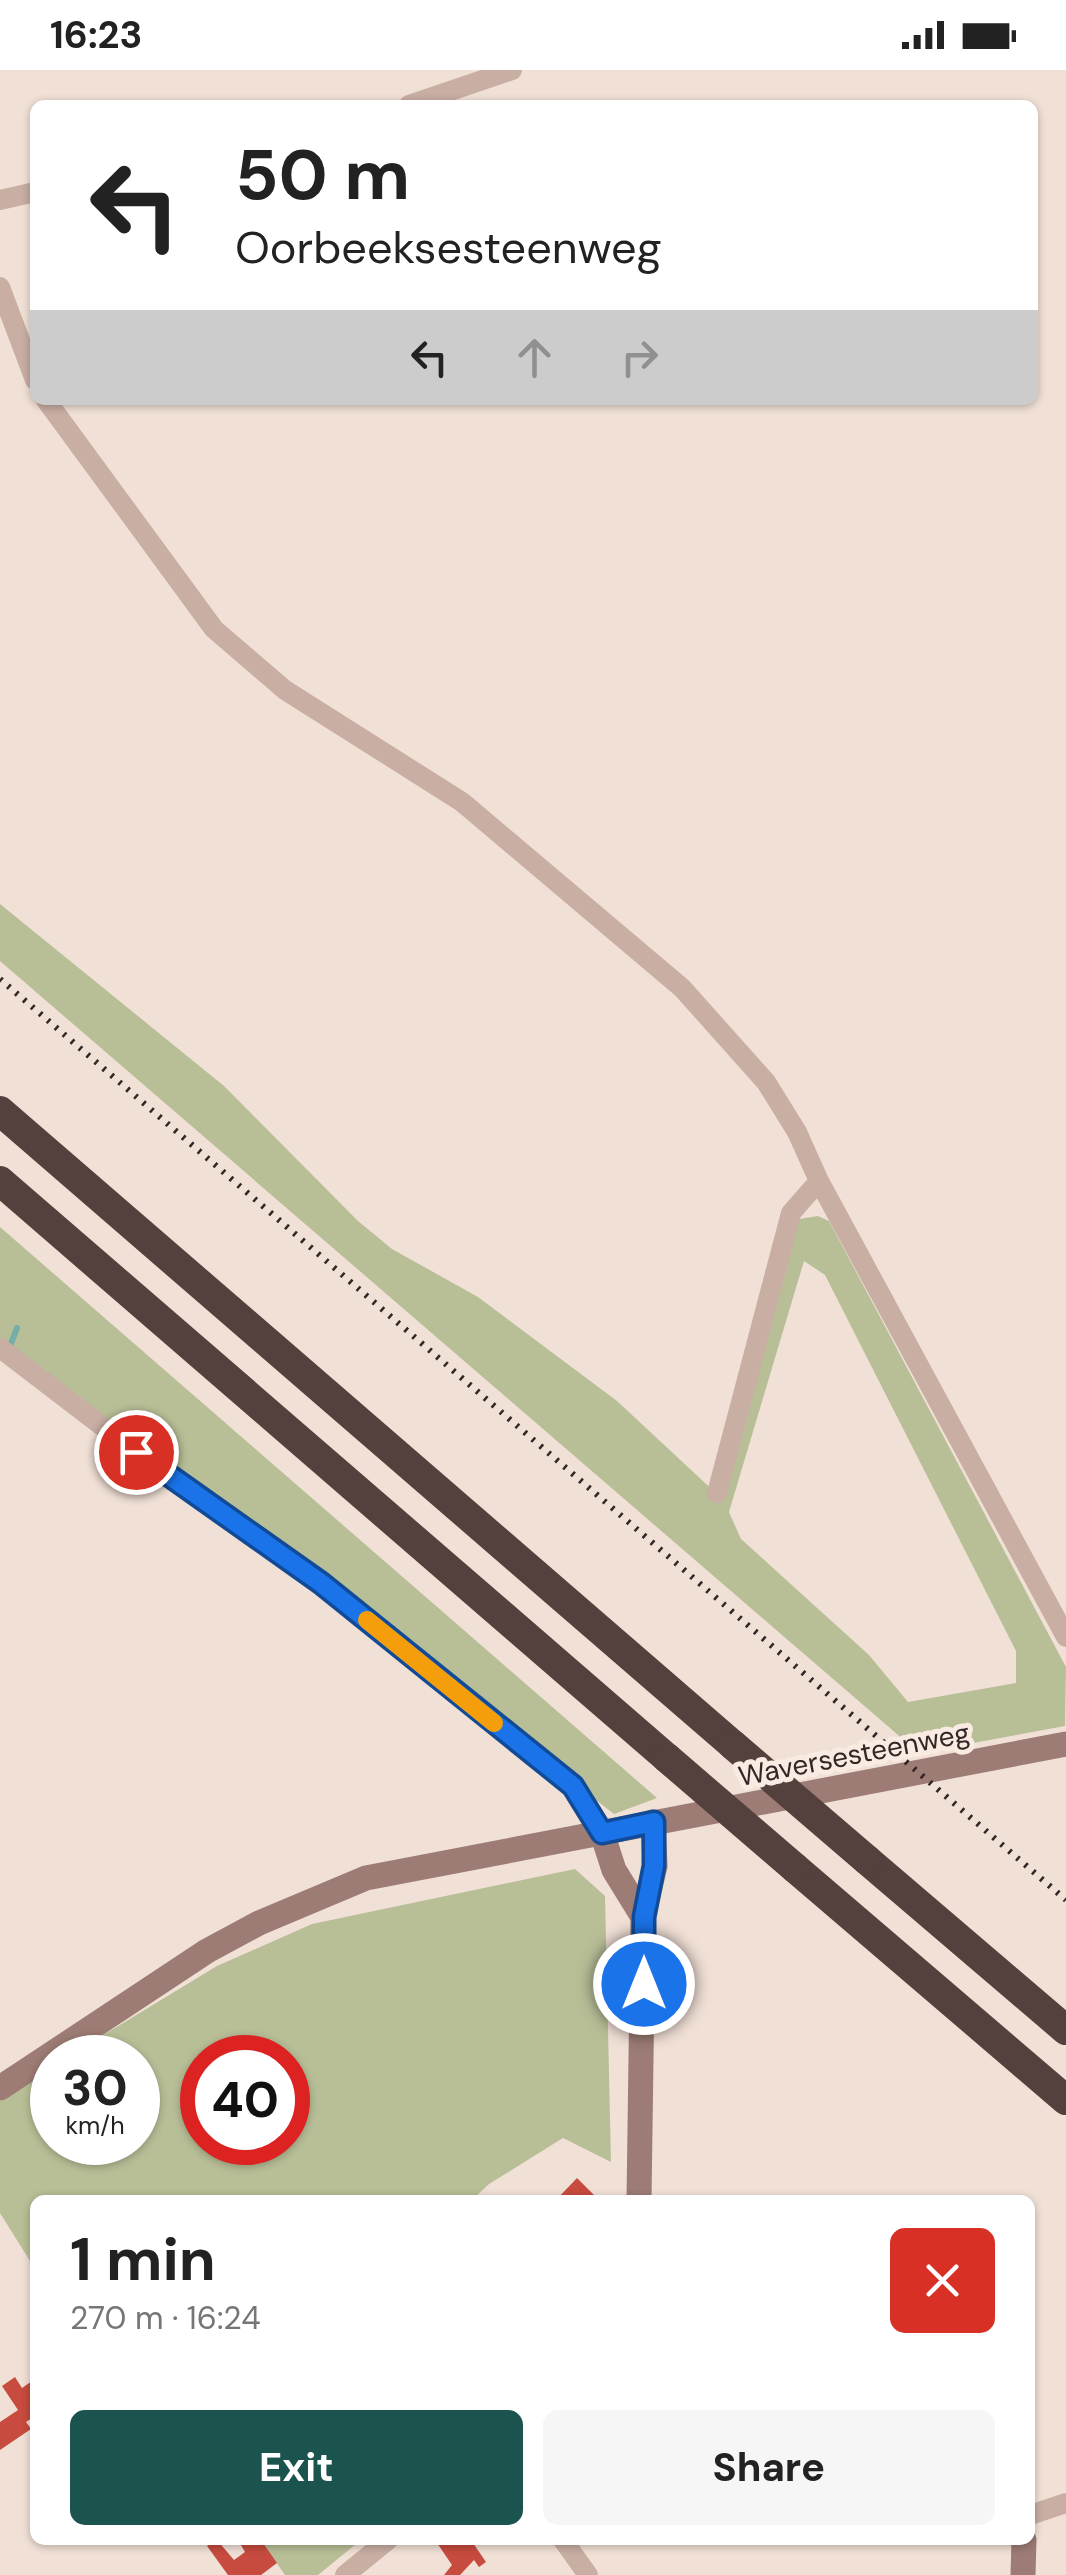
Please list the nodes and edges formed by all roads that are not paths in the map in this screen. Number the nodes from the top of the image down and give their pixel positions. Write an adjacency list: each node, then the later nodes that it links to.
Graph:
1 (512, 70): 2 (street)
2 (424, 100)
3 (30, 193): 4 (street)
4 (0, 200)
5 (0, 287): 6 (street)
6 (30, 367)
7 (50, 405): 10 (street)
8 (0, 1111): 18 (highway, bridge)
9 (0, 1181): 20 (highway, bridge)
10 (819, 1181): 12 (street); 13 (street)
11 (0, 1348): 16 (street)
12 (717, 1493)
13 (1066, 1637)
14 (1066, 1744): 15 (street, Waversesteenweg)
15 (654, 1822): 16 (street, Waversesteenweg); 17 (street)
16 (602, 1833): 17 (street); 19 (street, Waversesteenweg)
17 (644, 1917): 21 (street)
18 (1066, 2030)
19 (0, 2088)
20 (1066, 2100)
21 (639, 2195)
22 (1066, 2502): 23 (street)
23 (1035, 2513)
24 (382, 2545): 27 (street)
25 (567, 2545): 28 (street)
26 (1024, 2545): 29 (street)
27 (344, 2575)
28 (588, 2575)
29 (1023, 2575)

